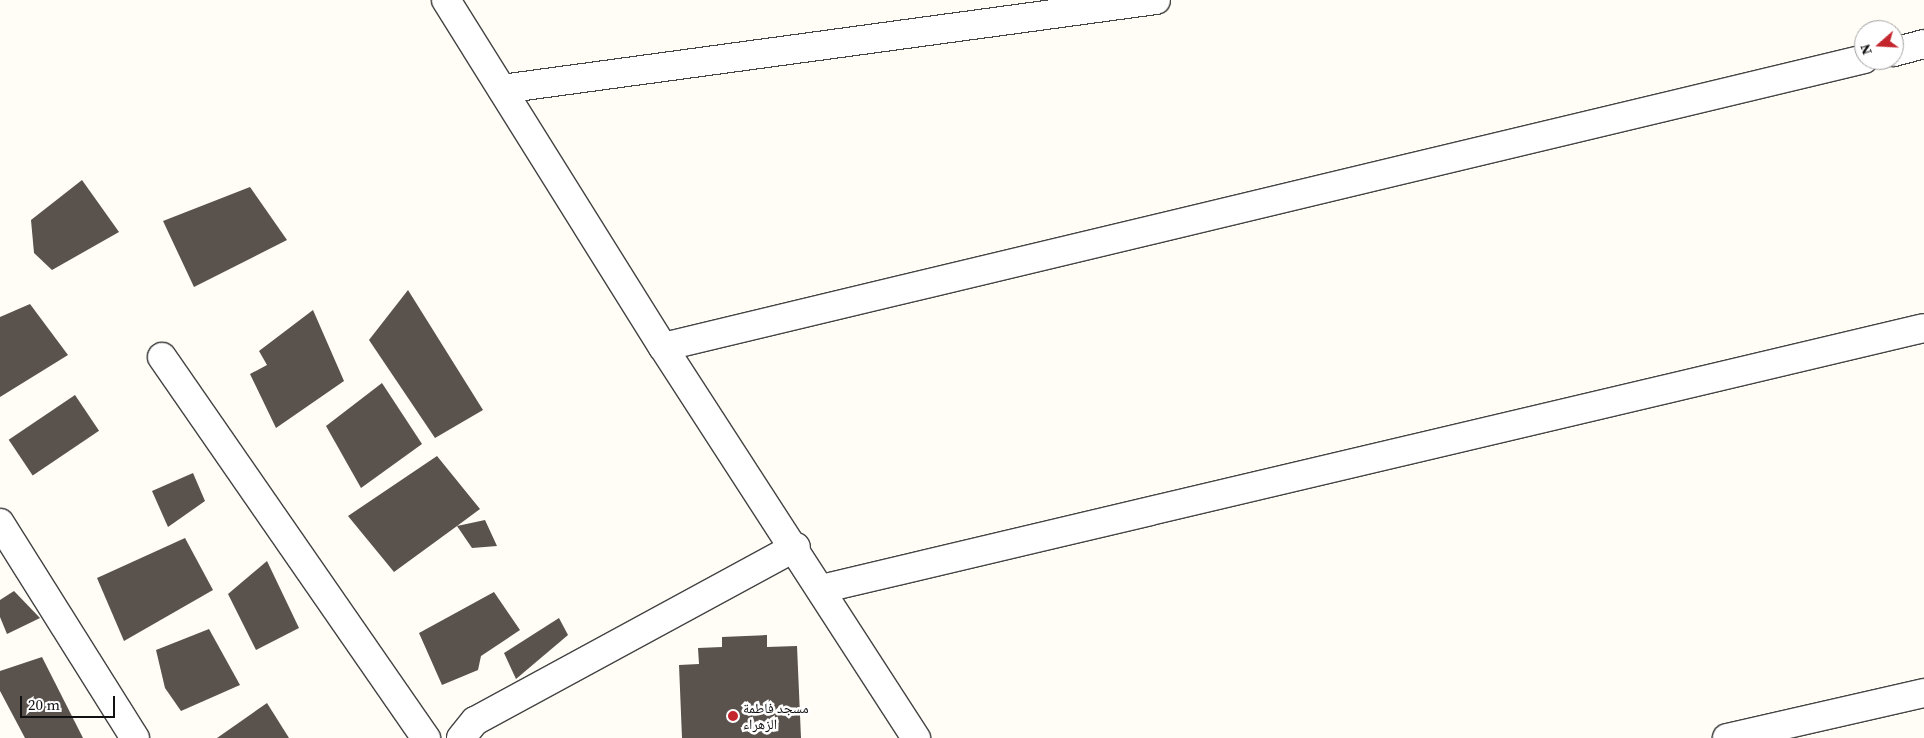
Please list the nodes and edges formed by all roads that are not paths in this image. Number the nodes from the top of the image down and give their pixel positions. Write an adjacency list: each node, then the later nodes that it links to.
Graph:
1 (446, 0): 6 (street)
2 (1156, 0): 6 (street)
3 (1924, 44): 4 (street)
4 (1904, 49)
5 (1854, 61): 8 (street)
6 (502, 89): 8 (street)
7 (1924, 328): 12 (street)
8 (663, 347): 11 (street)
9 (162, 357): 16 (street)
10 (0, 523): 15 (street)
11 (796, 547): 12 (street); 14 (street)
12 (821, 589): 17 (street)
13 (1924, 693): 18 (street)
14 (474, 732)
15 (135, 738)
16 (426, 738)
17 (916, 738)
18 (1727, 738)

